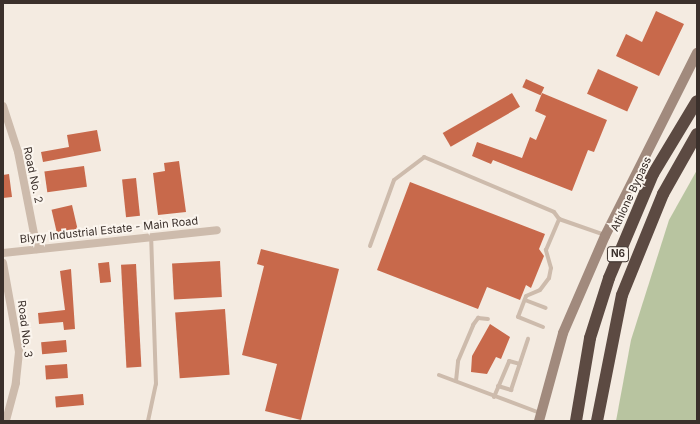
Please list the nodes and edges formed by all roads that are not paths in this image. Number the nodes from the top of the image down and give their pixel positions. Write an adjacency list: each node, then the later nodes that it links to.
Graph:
1 (697, 53): 8 (street)
2 (697, 101): 25 (highway, Athlone Bypass / N6)
3 (3, 106): 10 (street, Road No. 2)
4 (697, 134): 22 (highway, N6)
5 (559, 219): 8 (lane); 9 (lane); 13 (lane)
6 (217, 230): 7 (street, Blyry Industrial Estate - Main Road)
7 (151, 235): 10 (street, Blyry Industrial Estate - Main Road); 27 (lane)
8 (605, 236): 24 (street)
9 (370, 246)
10 (37, 249): 11 (street, Blyry Industrial Estate - Main Road)
11 (3, 253)
12 (3, 263): 26 (street, Road No. 3)
13 (525, 300): 14 (lane); 16 (lane)
14 (546, 308)
15 (488, 319): 20 (lane)
16 (543, 327)
17 (528, 340): 18 (lane)
18 (520, 364): 21 (lane); 21 (lane)
19 (439, 375): 20 (lane)
20 (456, 381): 23 (lane)
21 (498, 386): 23 (lane)
22 (602, 394): 28 (highway, N6); 29 (highway, N6)
23 (494, 397): 24 (lane)
24 (540, 417)
25 (576, 417)
26 (6, 421)
27 (148, 421)
28 (597, 421)
29 (602, 421)

